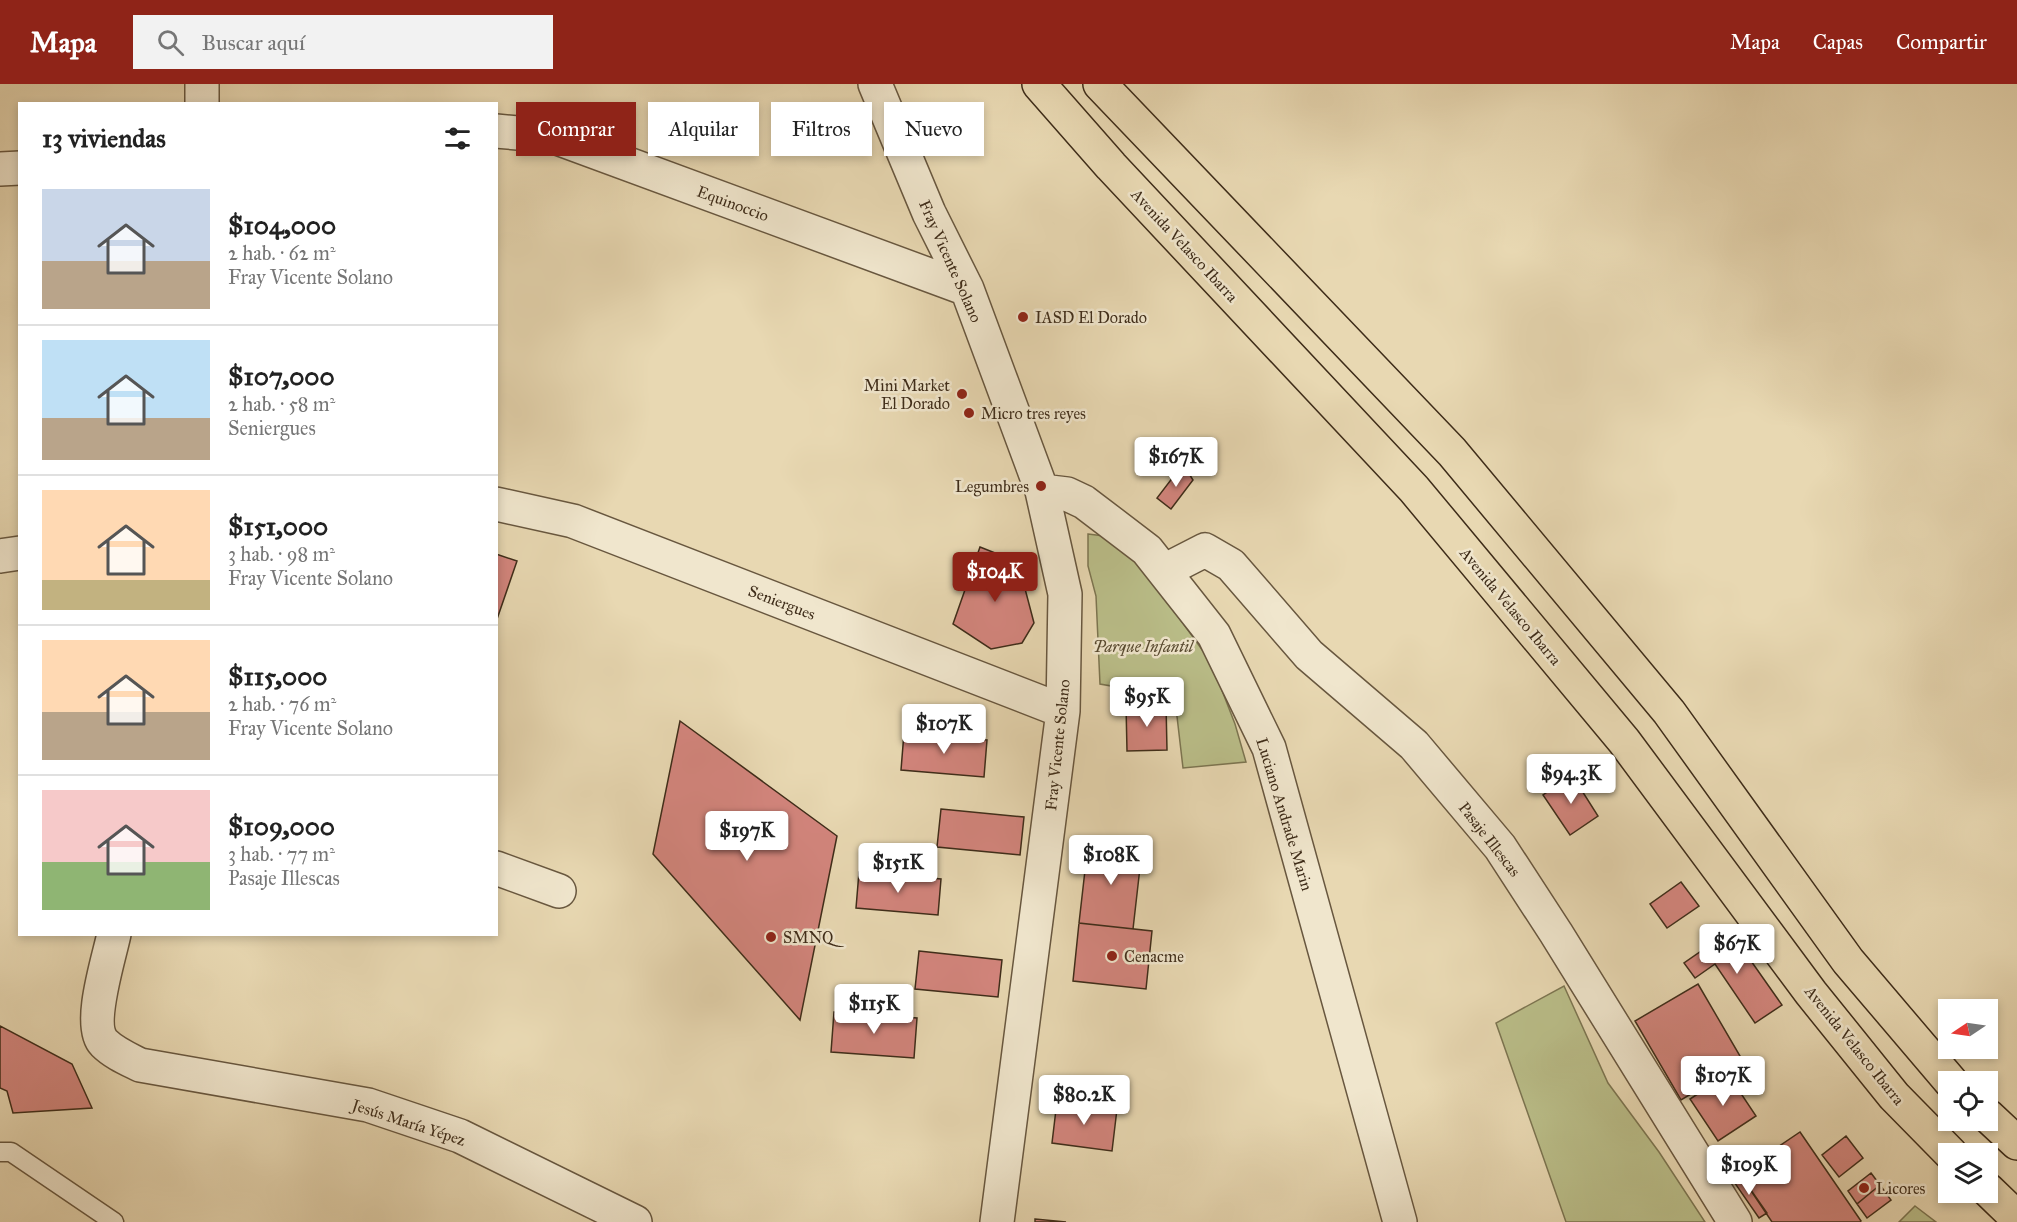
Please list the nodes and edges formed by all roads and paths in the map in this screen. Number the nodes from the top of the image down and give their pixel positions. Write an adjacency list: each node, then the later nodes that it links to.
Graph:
1 (202, 84): 5 (street)
2 (875, 84): 9 (street, Fray Vicente Solano)
3 (1039, 84): 21 (main road, Avenida Velasco Ibarra)
4 (1100, 84): 19 (main road)
5 (202, 102)
6 (498, 130): 9 (street, Equinoccio)
7 (18, 168): 8 (street)
8 (0, 169)
9 (967, 289): 10 (street, Fray Vicente Solano)
10 (1042, 491): 14 (street, Luciano Andrade Marin); 15 (street, Fray Vicente Solano)
11 (498, 504): 15 (street, Seniergues)
12 (18, 553): 13 (street)
13 (0, 556)
14 (1164, 571): 29 (street, Luciano Andrade Marin); 30 (street, Pasaje Illescas)
15 (1063, 711): 28 (street, Fray Vicente Solano)
16 (498, 869): 17 (street)
17 (559, 891)
18 (114, 936): 27 (street, Jesús María Yépez)
19 (1942, 1071)
20 (1998, 1125): 22 (main road)
21 (1940, 1143)
22 (2017, 1143)
23 (0, 1152): 26 (lane)
24 (1998, 1200): 25 (main road)
25 (2017, 1218)
26 (114, 1222)
27 (635, 1222)
28 (997, 1222)
29 (1400, 1222)
30 (1736, 1222)

